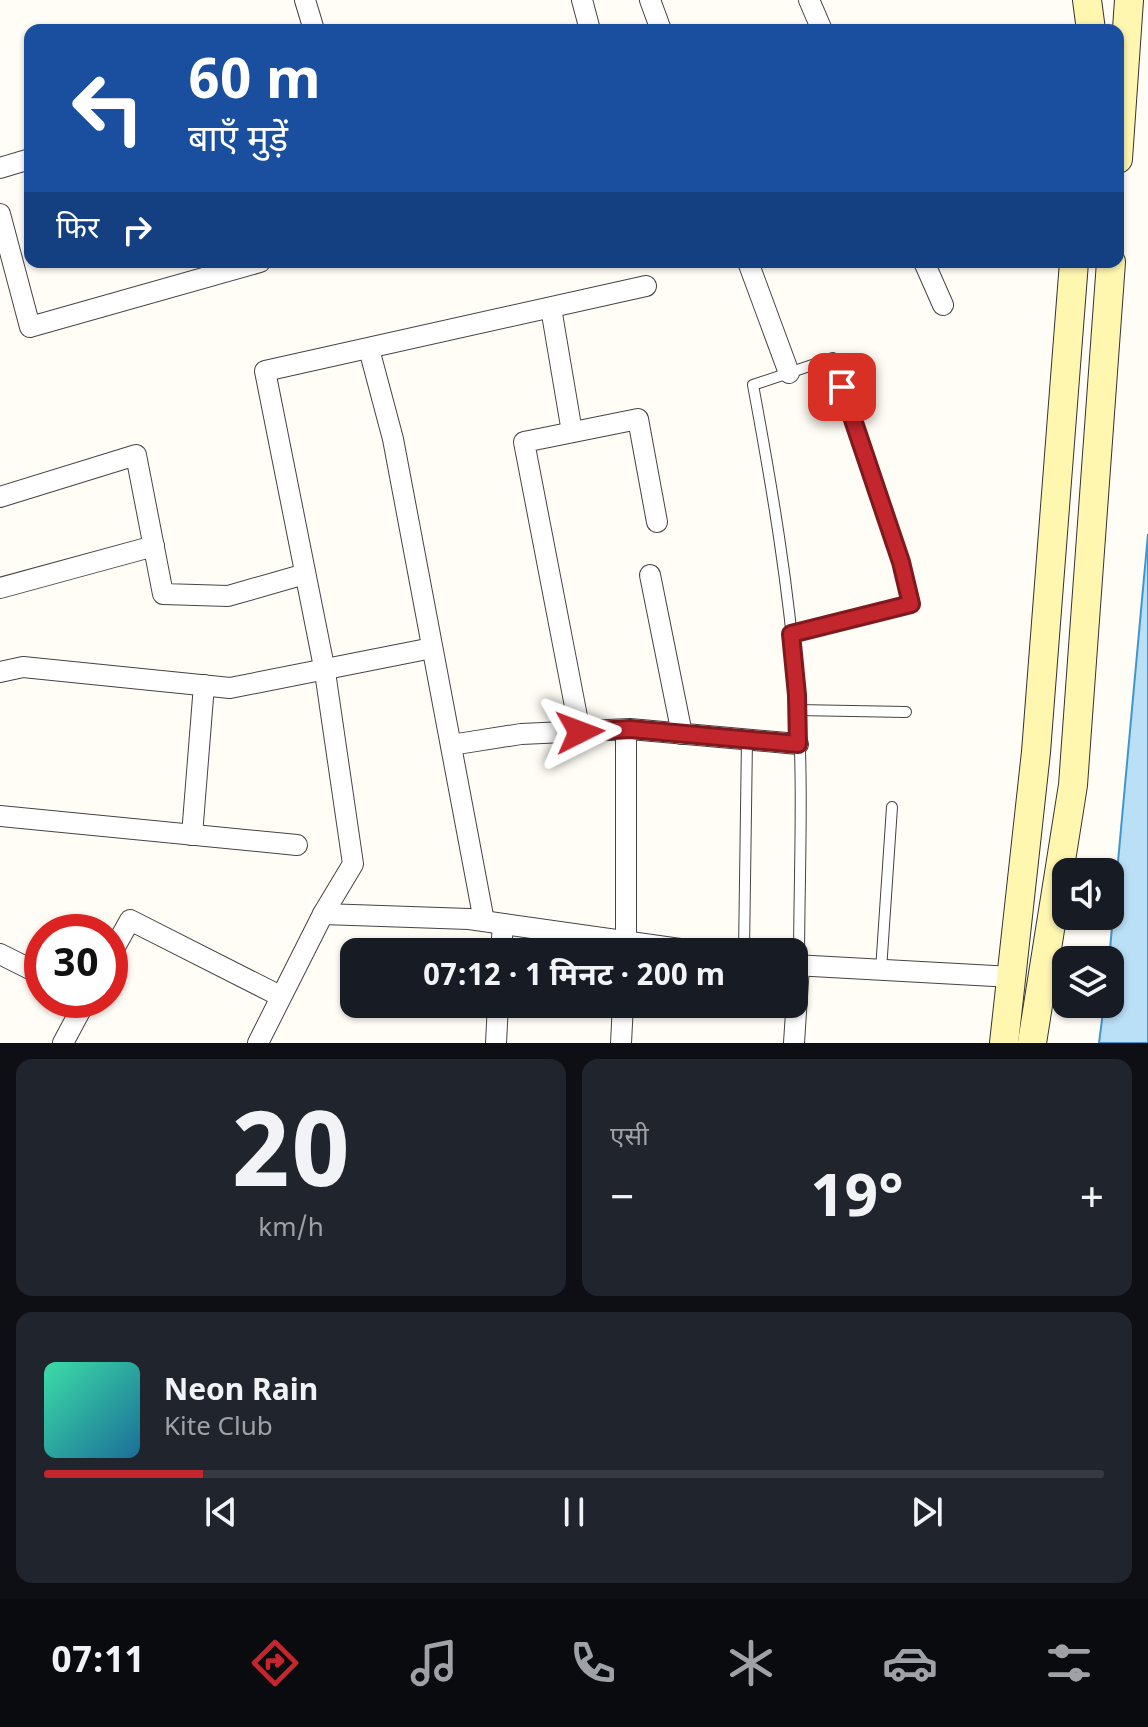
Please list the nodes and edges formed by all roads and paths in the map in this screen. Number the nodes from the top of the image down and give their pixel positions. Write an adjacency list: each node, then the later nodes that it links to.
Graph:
1 (305, 0): 7 (street)
2 (582, 0): 8 (street)
3 (650, 0): 9 (street)
4 (809, 0): 10 (street)
5 (1087, 0): 11 (street)
6 (1129, 0): 12 (street)
7 (312, 24)
8 (588, 24)
9 (659, 24)
10 (819, 24)
11 (1090, 24)
12 (1124, 72)
13 (24, 161): 14 (street)
14 (0, 168)
15 (0, 214): 16 (street)
16 (239, 268)
17 (750, 268): 25 (street)
18 (927, 268): 22 (street)
19 (1074, 268): 62 (street)
20 (1111, 268): 74 (street)
21 (646, 286): 23 (street)
22 (943, 305)
23 (551, 308): 24 (street); 26 (street)
24 (369, 349): 30 (street); 34 (street)
25 (789, 373): 33 (lane); 33 (lane)
26 (572, 432): 28 (street); 41 (street)
27 (0, 497): 29 (street)
28 (657, 522)
29 (154, 546): 30 (street); 32 (street)
30 (305, 574): 36 (street)
31 (650, 575): 42 (street)
32 (0, 588)
33 (791, 634): 38 (lane)
34 (432, 648): 36 (street); 45 (street)
35 (0, 672): 37 (street)
36 (325, 672): 37 (street); 50 (street)
37 (204, 685): 48 (street)
38 (797, 710): 39 (lane); 44 (lane)
39 (906, 712)
40 (626, 730): 41 (street); 42 (street); 55 (street)
41 (580, 732): 45 (street)
42 (682, 734): 43 (street)
43 (747, 739): 44 (street); 56 (lane)
44 (798, 744): 57 (lane)
45 (451, 745): 51 (street)
46 (892, 807): 61 (lane)
47 (0, 816): 48 (street)
48 (192, 835): 49 (street)
49 (297, 845)
50 (323, 914): 51 (street); 63 (street)
51 (493, 922): 53 (street); 54 (street)
52 (128, 924): 63 (street)
53 (497, 938)
54 (579, 938)
55 (627, 938)
56 (744, 938)
57 (796, 938)
58 (0, 954): 59 (street)
59 (24, 966)
60 (808, 967): 61 (street)
61 (881, 970): 62 (street)
62 (1012, 977): 73 (street)
63 (280, 996): 69 (street)
64 (76, 1018): 68 (street)
65 (497, 1018): 70 (street)
66 (622, 1018): 71 (street)
67 (795, 1018): 72 (street)
68 (63, 1043)
69 (258, 1043)
70 (496, 1043)
71 (621, 1043)
72 (794, 1043)
73 (1004, 1043)
74 (1032, 1043)

